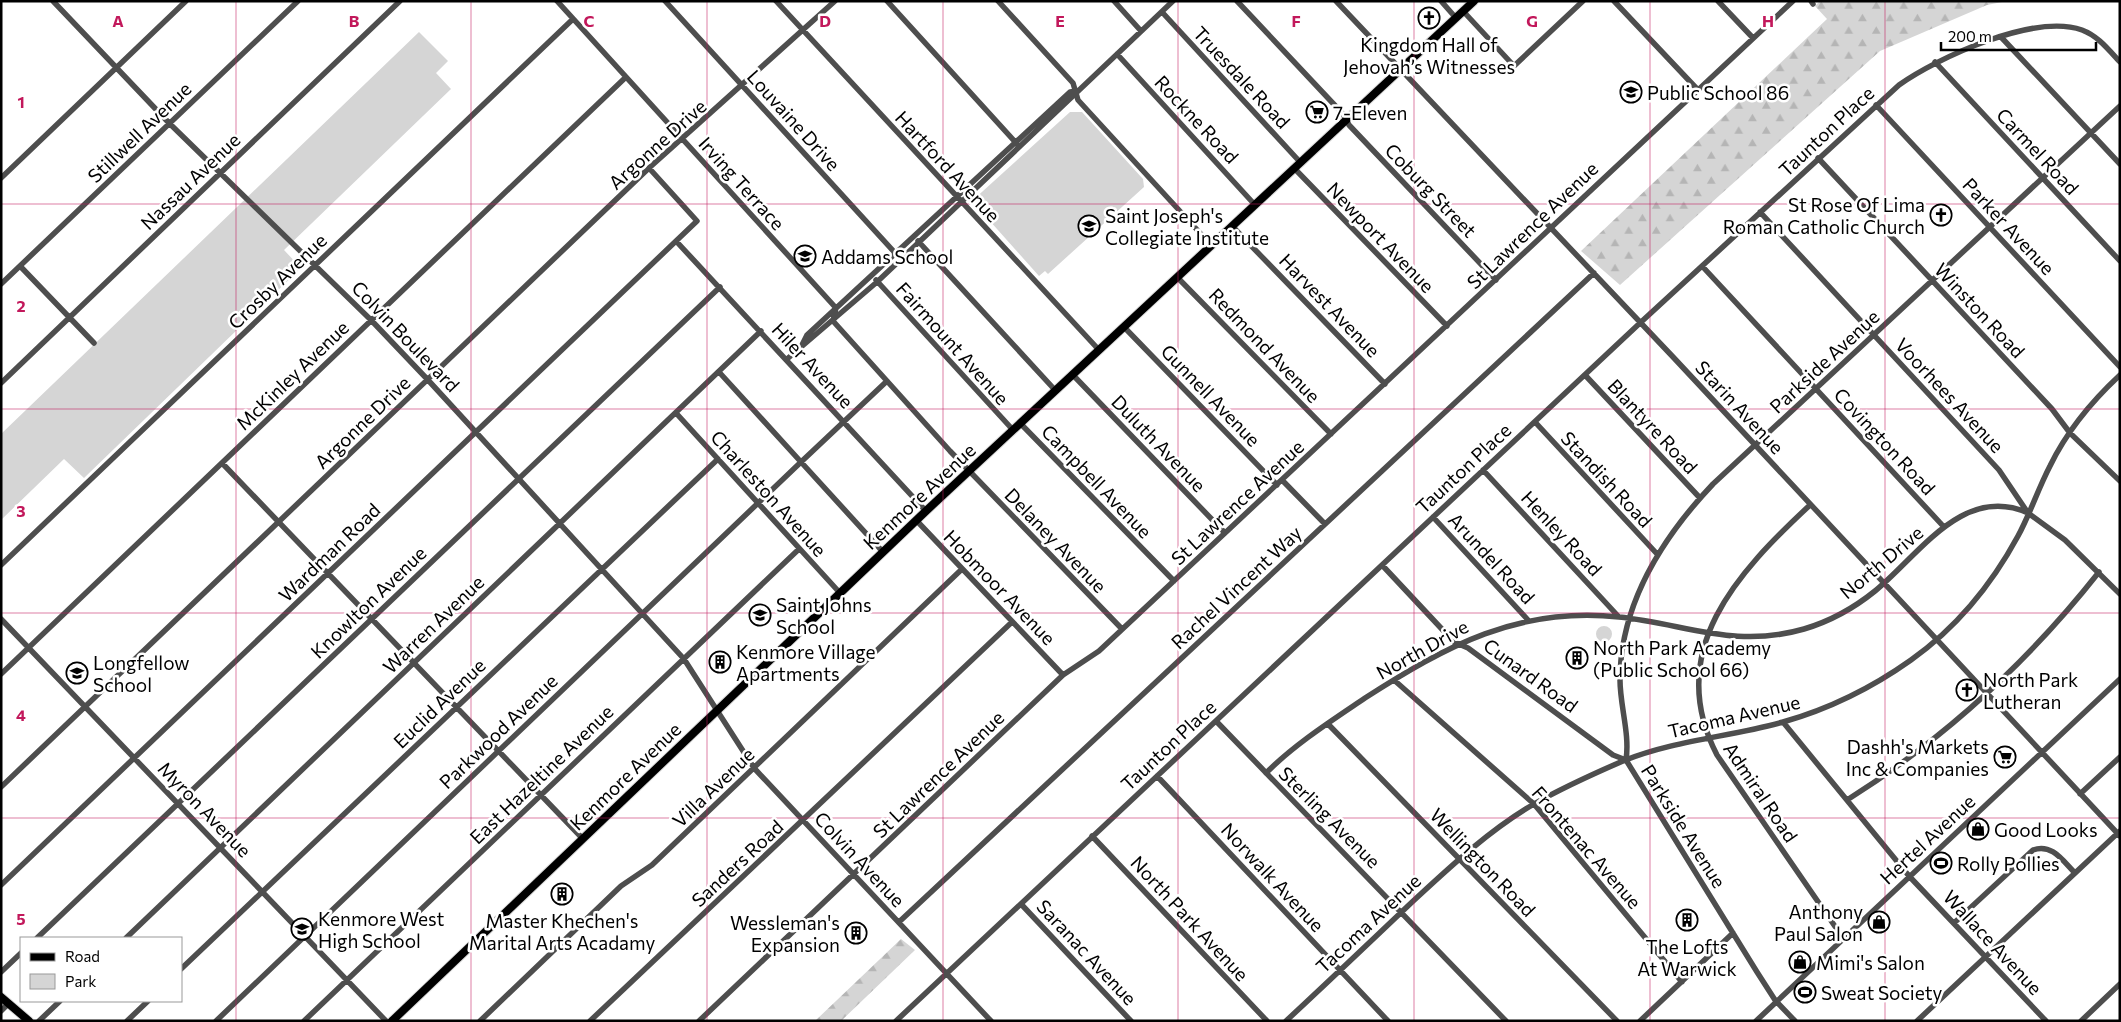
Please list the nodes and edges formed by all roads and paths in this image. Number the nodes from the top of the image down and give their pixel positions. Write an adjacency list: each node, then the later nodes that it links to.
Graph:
1 (53, 1): 32 (street, Colvin Boulevard)
2 (186, 1): 32 (street)
3 (298, 1): 41 (street, Stillwell Avenue)
4 (400, 1): 50 (street, Nassau Avenue)
5 (557, 1): 24 (street, Irving Terrace)
6 (665, 1): 35 (street, Louvaine Drive)
7 (776, 1): 25 (street, Hartford Avenue)
8 (835, 1): 25 (street, Argonne Drive)
9 (887, 1): 44 (street)
10 (998, 1): 37 (street)
11 (1114, 1): 26 (street)
12 (1173, 1): 22 (street)
13 (1238, 1): 40 (street, Coburg Street)
14 (1336, 1): 33 (street, Starin Avenue)
15 (1441, 1): 23 (street)
16 (1474, 1): 21 (main road, Kenmore Avenue)
17 (1583, 1): 21 (street)
18 (1614, 1): 36 (street)
19 (1718, 1): 28 (street)
20 (1792, 1): 28 (street, St Lawrence Avenue)
21 (1463, 11): 23 (main road, Kenmore Avenue)
22 (1162, 12): 26 (street); 48 (street, Truesdale Road)
23 (1456, 18): 33 (main road, Kenmore Avenue)
24 (573, 19): 34 (street, Irving Terrace); 66 (street, Crosby Avenue)
25 (803, 31): 35 (street, Argonne Drive); 53 (street, Hartford Avenue)
26 (1141, 31): 29 (street)
27 (2001, 37): 30 (street, Taunton Place); 31 (street, Taunton Place); 42 (street)
28 (1753, 38): 36 (street, St Lawrence Avenue)
29 (1117, 54): 37 (street); 54 (street, Rockne Road)
30 (1935, 62): 38 (street, Taunton Place); 52 (street, Carmel Road)
31 (2120, 62)
32 (116, 68): 41 (street, Colvin Boulevard); 51 (street)
33 (1401, 69): 40 (main road, Kenmore Avenue); 57 (street, Starin Avenue)
34 (626, 77): 43 (street, Irving Terrace); 79 (street, McKinley Avenue)
35 (743, 86): 43 (street, Argonne Drive); 63 (street, Louvaine Drive)
36 (1698, 90): 57 (street, St Lawrence Avenue)
37 (1077, 92): 44 (street); 45 (street); 62 (street)
38 (1876, 105): 46 (street, Taunton Place); 58 (street, Parker Avenue)
39 (2120, 106): 42 (street, Parkside Avenue)
40 (1346, 120): 48 (main road, Kenmore Avenue); 72 (street, Coburg Street)
41 (169, 124): 50 (street, Colvin Boulevard); 67 (street, Stillwell Avenue)
42 (2091, 133): 47 (street); 52 (street, Parkside Avenue)
43 (682, 139): 49 (street, Argonne Drive); 77 (street, Irving Terrace)
44 (1015, 142): 45 (street); 53 (street)
45 (1020, 147): 53 (street)
46 (1818, 158): 55 (street, Taunton Place); 73 (street, Winston Road)
47 (2120, 164)
48 (1297, 165): 54 (main road, Kenmore Avenue); 83 (street, Newport Avenue)
49 (649, 168): 60 (street, Wardman Road); 95 (street, Argonne Drive)
50 (220, 173): 66 (street, Colvin Boulevard); 78 (street, Nassau Avenue)
51 (1, 178)
52 (2043, 178): 58 (street, Parkside Avenue); 65 (street, Carmel Road)
53 (958, 200): 59 (street); 61 (street); 88 (street, Hartford Avenue)
54 (1255, 204): 56 (main road, Kenmore Avenue)
55 (1760, 212): 68 (street, Taunton Place); 85 (street, Voorhees Avenue)
56 (1232, 226): 62 (main road, Kenmore Avenue); 98 (street, Harvest Avenue)
57 (1551, 228): 69 (street, Starin Avenue); 72 (street, St Lawrence Avenue)
58 (1990, 228): 73 (street, Parkside Avenue); 90 (street, Parker Avenue)
59 (914, 236): 61 (street); 63 (street)
60 (676, 241): 76 (street, Hiler Avenue); 106 (street, Wardman Road)
61 (919, 242): 64 (street); 100 (street)
62 (1212, 245): 71 (main road, Kenmore Avenue)
63 (895, 253): 64 (street, Louvaine Drive); 70 (street)
64 (900, 259): 74 (street)
65 (2120, 261)
66 (315, 265): 79 (street, Colvin Boulevard); 133 (street, Crosby Avenue)
67 (20, 266): 75 (street, Stillwell Avenue); 78 (street)
68 (1702, 266): 81 (street, Taunton Place); 99 (street, Covington Road)
69 (1594, 273): 81 (street, Starin Avenue); 127 (street, Rachel Vincent Way)
70 (871, 276): 74 (street, Fairmount Avenue); 77 (street)
71 (1178, 277): 82 (main road, Kenmore Avenue); 108 (street, Redmond Avenue)
72 (1496, 280): 83 (street, St Lawrence Avenue)
73 (1932, 281): 85 (street, Parkside Avenue); 107 (street, Winston Road)
74 (877, 282): 80 (street); 105 (street, Fairmount Avenue)
75 (1, 284)
76 (720, 287): 84 (street, Hiler Avenue); 115 (street, Knowlton Avenue)
77 (836, 308): 80 (street); 87 (street)
78 (70, 317): 86 (street); 97 (street, Nassau Avenue)
79 (372, 320): 95 (street, Colvin Boulevard); 112 (street, McKinley Avenue)
80 (833, 321): 87 (street); 96 (street, Delaney Avenue)
81 (1640, 323): 93 (street, Taunton Place); 109 (street, Starin Avenue)
82 (1124, 326): 88 (main road, Kenmore Avenue); 117 (street, Gunnell Avenue)
83 (1447, 326): 98 (street, St Lawrence Avenue)
84 (761, 331): 89 (street, Hiler Avenue); 91 (street, Warren Avenue)
85 (1874, 335): 99 (street, Parkside Avenue); 122 (street, Voorhees Avenue)
86 (94, 343)
87 (802, 346): 89 (street)
88 (1098, 350): 92 (main road, Kenmore Avenue)
89 (787, 359): 102 (street, Hiler Avenue)
90 (2120, 367)
91 (719, 372): 101 (street, Warren Avenue); 111 (street)
92 (1072, 374): 100 (main road, Kenmore Avenue); 129 (street, Duluth Avenue)
93 (1585, 375): 103 (street, Taunton Place); 118 (street, Blantyre Road)
94 (2120, 375): 107 (street, Tacoma Avenue)
95 (428, 380): 106 (street, Colvin Boulevard); 125 (street, Argonne Drive)
96 (887, 380): 102 (street, Parkwood Avenue); 114 (street, Delaney Avenue)
97 (1, 383)
98 (1385, 384): 108 (street, St Lawrence Avenue)
99 (1816, 389): 109 (street, Parkside Avenue); 128 (street, Covington Road)
100 (1056, 390): 104 (main road, Kenmore Avenue)
101 (676, 413): 110 (street, Charleston Avenue); 126 (street, Warren Avenue)
102 (844, 421): 111 (street, Parkwood Avenue); 121 (street, Hiler Avenue)
103 (1535, 422): 113 (street, Taunton Place); 132 (street, Standish Road)
104 (1020, 423): 105 (main road, Kenmore Avenue); 139 (street, Campbell Avenue)
105 (1013, 430): 114 (main road, Kenmore Avenue)
106 (476, 432): 115 (street, Colvin Boulevard); 138 (street, Wardman Road)
107 (2070, 433): 116 (street, Winston Road); 122 (street, Tacoma Avenue)
108 (1332, 434): 117 (street, St Lawrence Avenue)
109 (1754, 445): 118 (street, Parkside Avenue); 120 (street, Starin Avenue)
110 (718, 459): 119 (street, Charleston Avenue); 135 (street, Euclid Avenue)
111 (801, 462): 119 (street, Parkwood Avenue); 131 (street)
112 (222, 463): 125 (street); 154 (street, McKinley Avenue)
113 (1484, 470): 123 (street, Taunton Place); 144 (street, Henley Road)
114 (969, 471): 121 (main road, Kenmore Avenue); 150 (street, Delaney Avenue)
115 (519, 479): 126 (street, Colvin Boulevard); 147 (street, Knowlton Avenue)
116 (2120, 481)
117 (1279, 482): 127 (street, Gunnell Avenue); 129 (street, St Lawrence Avenue)
118 (1700, 498): 132 (street, Parkside Avenue)
119 (758, 504): 130 (street, Charleston Avenue); 143 (street, Parkwood Avenue)
120 (1810, 505): 140 (street, Starin Avenue); 151 (street, Admiral Road)
121 (926, 511): 124 (main road, Kenmore Avenue)
122 (2028, 513): 128 (street, North Drive); 137 (street, Voorhees Avenue); 152 (street, Tacoma Avenue)
123 (1433, 517): 134 (street, Taunton Place); 148 (street, Arundel Road)
124 (916, 520): 131 (main road, Kenmore Avenue); 136 (street, Hobmoor Avenue)
125 (279, 522): 138 (street); 162 (street, Argonne Drive)
126 (560, 524): 135 (street, Colvin Boulevard); 156 (street, Warren Avenue)
127 (1325, 524): 196 (street, Rachel Vincent Way)
128 (1944, 527): 140 (street, North Drive)
129 (1225, 533): 139 (street, St Lawrence Avenue)
130 (799, 548): 141 (street, Charleston Avenue); 155 (street, East Hazeltine Avenue)
131 (883, 552): 141 (main road, Kenmore Avenue)
132 (1658, 555): 145 (street, Parkside Avenue)
133 (1, 565)
134 (1382, 565): 153 (street, Cunard Road); 165 (street, Taunton Place)
135 (602, 568): 143 (street, Colvin Boulevard); 163 (street, Euclid Avenue)
136 (962, 569): 149 (street, Hobmoor Avenue); 174 (street, Villa Avenue)
137 (2099, 572): 142 (street, Voorhees Avenue); 161 (street)
138 (328, 573): 147 (street); 171 (street, Wardman Road)
139 (1174, 581): 150 (street, St Lawrence Avenue)
140 (1884, 583): 151 (street, North Drive); 152 (street, Starin Avenue)
141 (840, 593): 164 (main road, Kenmore Avenue)
142 (2120, 594)
143 (643, 614): 155 (street, Colvin Boulevard); 169 (street, Parkwood Avenue)
144 (1618, 616): 145 (street, North Drive); 148 (street, North Drive)
145 (1629, 618): 151 (street, North Drive); 173 (street, Parkside Avenue)
146 (1, 619): 154 (street, Myron Avenue)
147 (372, 619): 156 (street); 181 (street, Knowlton Avenue)
148 (1528, 620): 153 (street, North Drive)
149 (1012, 622): 158 (street, Hobmoor Avenue); 183 (street, Sanders Road)
150 (1122, 629): 158 (street, St Lawrence Avenue)
151 (1709, 634): 168 (street, Admiral Road)
152 (1936, 640): 161 (street, Starin Avenue); 166 (street, Tacoma Avenue)
153 (1458, 644): 160 (street, North Drive); 173 (street, Cunard Road)
154 (28, 648): 157 (street, McKinley Avenue); 162 (street, Myron Avenue)
155 (684, 659): 164 (street, Colvin Boulevard); 179 (street, East Hazeltine Avenue)
156 (414, 663): 163 (street); 187 (street, Warren Avenue)
157 (1, 674)
158 (1063, 674): 190 (street, St Lawrence Avenue)
159 (2120, 679): 170 (street, Hertel Avenue)
160 (1394, 680): 167 (street, North Drive); 182 (street, Frontenac Avenue)
161 (1986, 694): 170 (street, Starin Avenue); 180 (street)
162 (85, 707): 171 (street, Myron Avenue); 177 (street, Argonne Drive)
163 (456, 707): 169 (street); 193 (street, Euclid Avenue)
164 (716, 711): 174 (street, Colvin Avenue); 186 (main road, Kenmore Avenue)
165 (1216, 721): 175 (street, Sterling Avenue); 176 (street, Taunton Place)
166 (1784, 722): 168 (street, Tacoma Avenue); 180 (street, Wallace Avenue)
167 (1328, 724): 175 (street, North Drive); 188 (street, Wellington Road)
168 (1709, 738): 173 (street, Tacoma Avenue); 202 (street, Admiral Road)
169 (498, 750): 179 (street); 199 (street, Parkwood Avenue)
170 (2042, 753): 178 (street, Starin Avenue); 191 (street, Hertel Avenue)
171 (134, 758): 181 (street, Myron Avenue); 192 (street, Wardman Road)
172 (2120, 758): 178 (street)
173 (1626, 760): 182 (street, Tacoma Avenue); 198 (street, Parkside Avenue)
174 (754, 768): 183 (street, Colvin Avenue); 225 (street, Villa Avenue)
175 (1266, 773): 195 (street, Sterling Avenue)
176 (1157, 776): 185 (street, Taunton Place); 206 (street, Norwalk Avenue)
177 (1, 787)
178 (2080, 794): 184 (street, Starin Avenue)
179 (541, 795): 186 (street); 209 (street, East Hazeltine Avenue)
180 (1847, 800): 191 (street, Wallace Avenue)
181 (178, 804): 187 (street, Myron Avenue); 200 (street, Knowlton Avenue)
182 (1534, 804): 188 (street, Tacoma Avenue); 210 (street, Frontenac Avenue)
183 (803, 822): 190 (street, Colvin Avenue); 226 (street, Sanders Road)
184 (2119, 834): 189 (street)
185 (1092, 836): 194 (street, Taunton Place); 231 (street, North Park Avenue)
186 (583, 838): 224 (main road, Kenmore Avenue)
187 (221, 848): 193 (street, Myron Avenue); 201 (street, Warren Avenue)
188 (1459, 858): 195 (street, Tacoma Avenue); 235 (street, Wellington Road)
189 (2075, 873): 197 (street); 204 (street)
190 (854, 875): 196 (street, Colvin Avenue); 227 (street, St Lawrence Avenue)
191 (1909, 876): 197 (street, Wallace Avenue); 202 (street, Hertel Avenue)
192 (1, 885)
193 (263, 891): 199 (street, Myron Avenue); 205 (street, Euclid Avenue)
194 (1021, 904): 208 (street, Taunton Place); 230 (street, Saranac Avenue)
195 (1402, 911): 206 (street, Tacoma Avenue); 234 (street, Sterling Avenue)
196 (898, 922): 208 (street, Colvin Avenue)
197 (1954, 923): 204 (street, Wallace Avenue)
198 (1733, 933): 210 (street); 215 (street, Parkside Avenue)
199 (305, 935): 209 (street, Myron Avenue); 221 (street, Parkwood Avenue)
200 (38, 937)
201 (127, 937)
202 (1843, 938): 215 (street, Hertel Avenue)
203 (20, 954): 207 (street)
204 (1985, 956): 239 (street); 240 (street, Wallace Avenue)
205 (182, 968)
206 (1340, 970): 232 (street, Tacoma Avenue); 233 (street, Norwalk Avenue)
207 (1, 972)
208 (946, 973): 228 (street, Taunton Place); 229 (street, Colvin Avenue)
209 (347, 980): 222 (street, East Hazeltine Avenue); 223 (street, Myron Avenue)
210 (1682, 982): 236 (street)
211 (2120, 984): 241 (street)
212 (1, 997): 216 (main road)
213 (59, 1002): 219 (street)
214 (147, 1002): 220 (street)
215 (1777, 1002): 237 (street, Hertel Avenue); 238 (street, Parkside Avenue)
216 (9, 1003): 217 (street); 218 (main road)
217 (1, 1011)
218 (29, 1021)
219 (39, 1021)
220 (127, 1021)
221 (216, 1021)
222 (304, 1021)
223 (386, 1021)
224 (392, 1021)
225 (480, 1021)
226 (590, 1021)
227 (699, 1021)
228 (896, 1021)
229 (991, 1021)
230 (1131, 1021)
231 (1267, 1021)
232 (1286, 1021)
233 (1388, 1021)
234 (1506, 1021)
235 (1617, 1021)
236 (1640, 1021)
237 (1756, 1021)
238 (1795, 1021)
239 (1917, 1021)
240 (2046, 1021)
241 (2081, 1021)

